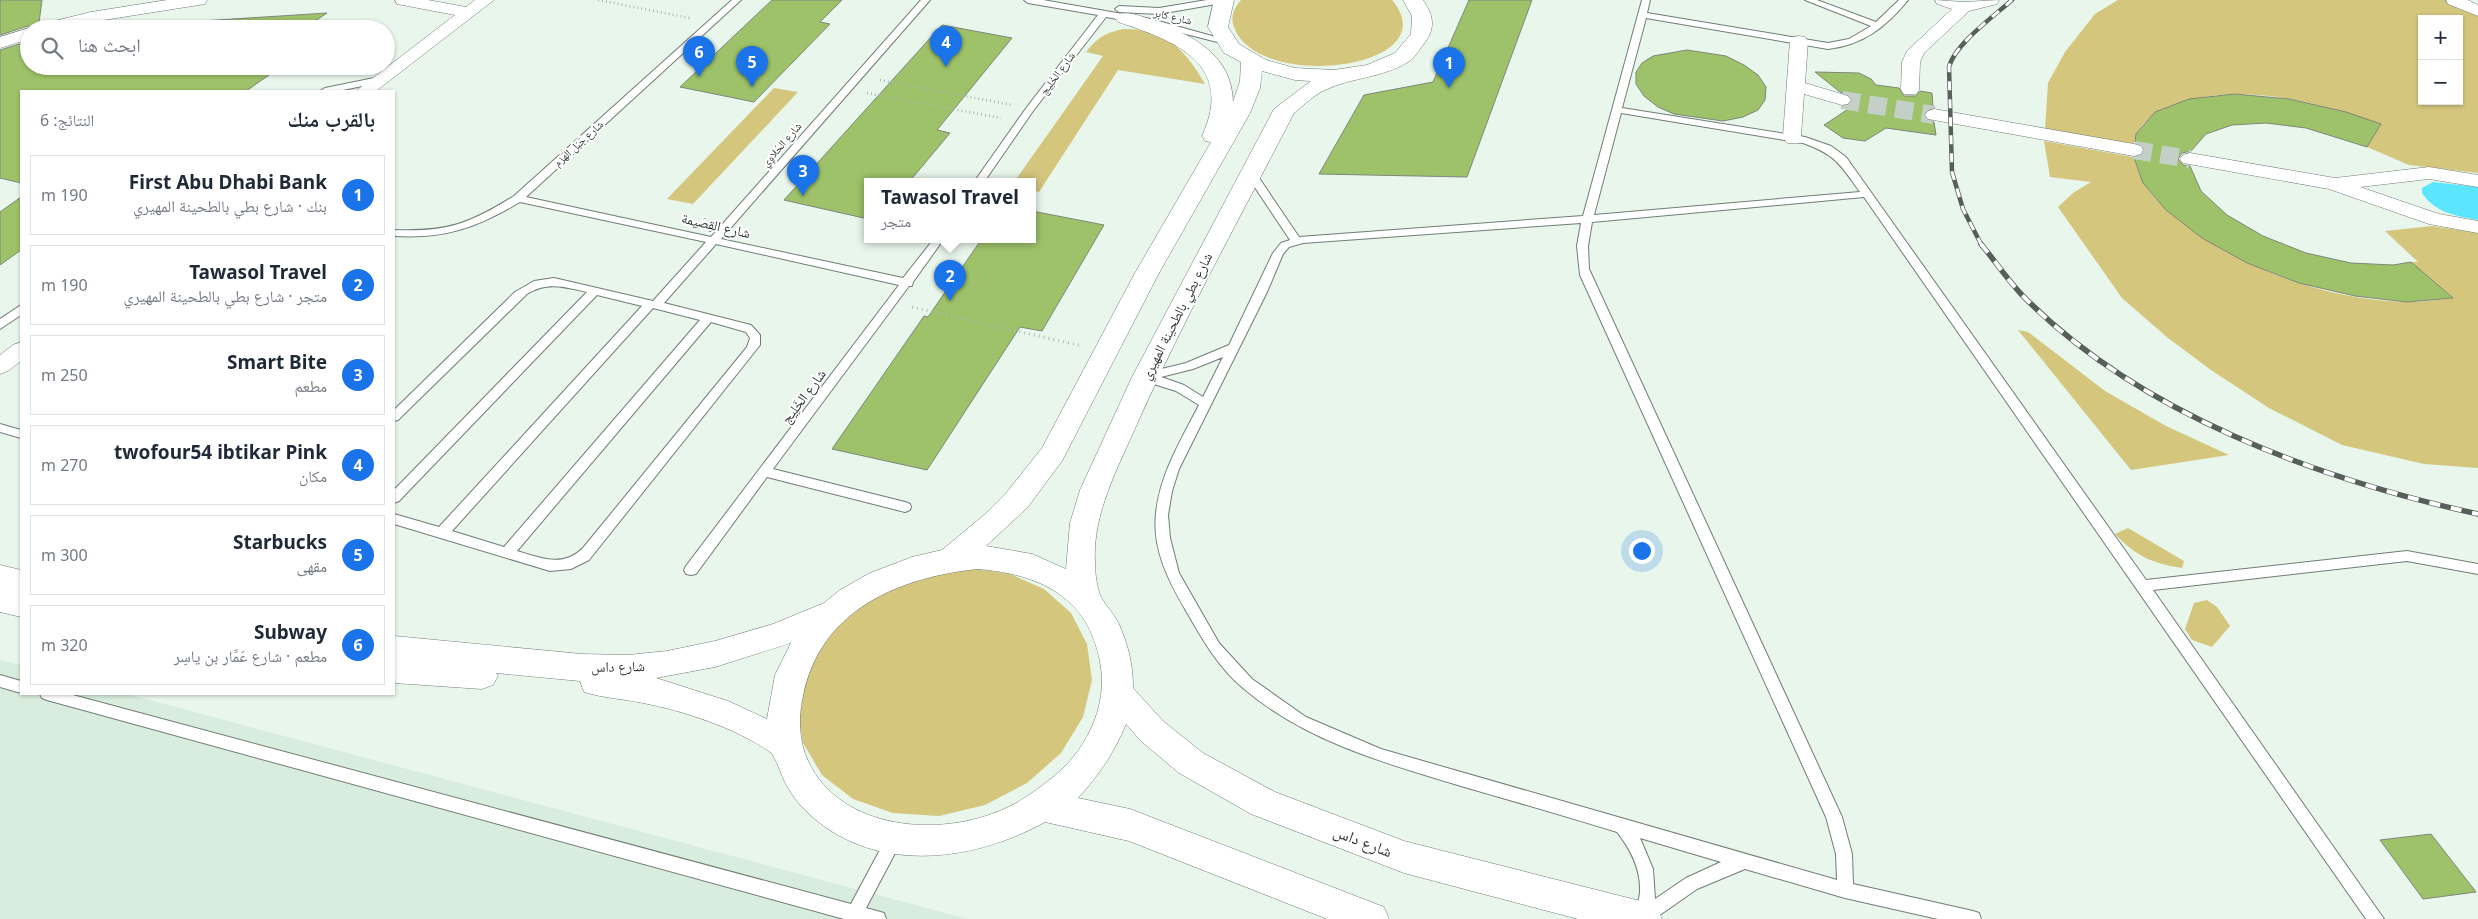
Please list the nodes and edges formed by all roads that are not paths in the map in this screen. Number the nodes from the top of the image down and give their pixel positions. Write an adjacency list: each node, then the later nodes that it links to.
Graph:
1 (93, 0): 22 (street)
2 (199, 0): 22 (street)
3 (402, 0): 20 (street)
4 (486, 0): 20 (street)
5 (737, 0): 50 (lane, شارع جَبَل الهَزم)
6 (926, 0): 54 (lane, شارع الحَلاوِي)
7 (1028, 0): 18 (lane, شارع كابر)
8 (1073, 0): 18 (lane, شارع كابر)
9 (1223, 0): 18 (lane, شارع كابر); 26 (street)
10 (1646, 0): 21 (lane)
11 (1809, 0): 24 (lane)
12 (1904, 0): 24 (lane)
13 (1943, 0): 17 (street)
14 (1991, 0): 17 (street)
15 (2454, 0): 19 (street)
16 (1414, 1): 32 (street)
17 (1963, 7): 37 (street)
18 (1114, 10): 26 (lane, شارع كابر); 44 (street); 46 (lane, شارع الخَلِيج)
19 (2478, 12)
20 (469, 13): 30 (street)
21 (1642, 15): 27 (lane); 39 (lane)
22 (91, 17): 23 (street)
23 (79, 20)
24 (1877, 25): 27 (lane)
25 (20, 36): 28 (street)
26 (1225, 41): 29 (street)
27 (1799, 41): 34 (street)
28 (0, 43)
29 (1251, 61): 32 (street); 44 (street)
30 (395, 69)
31 (387, 75): 33 (street)
32 (1344, 75): 45 (street, شارع بطي بالطحينة المهيري)
33 (380, 80): 35 (lane); 36 (street)
34 (1796, 86): 38 (street); 41 (street)
35 (330, 90)
36 (366, 90)
37 (1910, 90)
38 (1842, 100)
39 (1618, 110): 41 (lane); 51 (lane)
40 (1934, 115): 42 (street)
41 (1794, 139): 49 (lane)
42 (2134, 150)
43 (2190, 159): 48 (street)
44 (1206, 170): 77 (street)
45 (1250, 174): 55 (lane); 66 (street, شارع بطي بالطحينة المهيري)
46 (982, 178)
47 (2478, 181): 48 (street)
48 (2333, 184): 52 (street)
49 (1867, 194): 51 (lane); 82 (lane)
50 (518, 198): 53 (lane, شارع جَبَل الهَزم); 54 (lane, شارع القِصَيمة)
51 (1589, 219): 55 (lane); 98 (lane)
52 (2478, 226)
53 (395, 233)
54 (714, 240): 57 (lane, شارع القِصَيمة); 59 (lane, شارع الحَلاوِي)
55 (1296, 241): 63 (lane)
56 (936, 243): 57 (lane, شارع الخَلِيج)
57 (908, 283): 71 (lane, شارع الخَلِيج)
58 (595, 290): 59 (lane); 68 (lane); 72 (lane)
59 (653, 304): 61 (lane); 75 (lane, شارع الحَلاوِي)
60 (20, 310): 62 (lane)
61 (708, 318): 76 (lane); 76 (lane)
62 (0, 325)
63 (1234, 348): 66 (lane); 67 (lane)
64 (20, 351): 65 (street)
65 (0, 366)
66 (1144, 377): 67 (lane); 83 (street, شارع بطي بالطحينة المهيري)
67 (1206, 404): 95 (lane)
68 (395, 416)
69 (0, 428): 70 (lane)
70 (20, 434)
71 (765, 472): 73 (lane); 79 (lane, شارع الخَلِيج)
72 (395, 497)
73 (905, 508)
74 (395, 519): 75 (lane)
75 (442, 533): 76 (lane)
76 (507, 553)
77 (952, 558): 83 (street); 86 (street)
78 (2478, 569): 82 (lane)
79 (691, 570)
80 (0, 577): 81 (street)
81 (20, 582)
82 (2142, 586): 104 (lane)
83 (1086, 598): 91 (street)
84 (0, 600): 85 (street)
85 (20, 605)
86 (834, 611): 87 (street, شارع داس); 93 (street)
87 (395, 649)
88 (395, 670): 93 (street, شارع داس)
89 (0, 681): 90 (lane)
90 (20, 687)
91 (1118, 693): 94 (street); 102 (street, شارع داس)
92 (51, 695): 99 (lane)
93 (785, 744): 96 (street)
94 (1041, 806): 96 (street); 101 (street)
95 (1622, 826): 97 (lane); 102 (lane)
96 (896, 838): 99 (lane)
97 (1745, 861): 98 (lane); 102 (lane)
98 (1845, 890): 103 (lane)
99 (854, 916): 100 (lane)
100 (878, 919)
101 (1371, 919)
102 (1643, 919)
103 (1973, 919)
104 (2376, 919)

